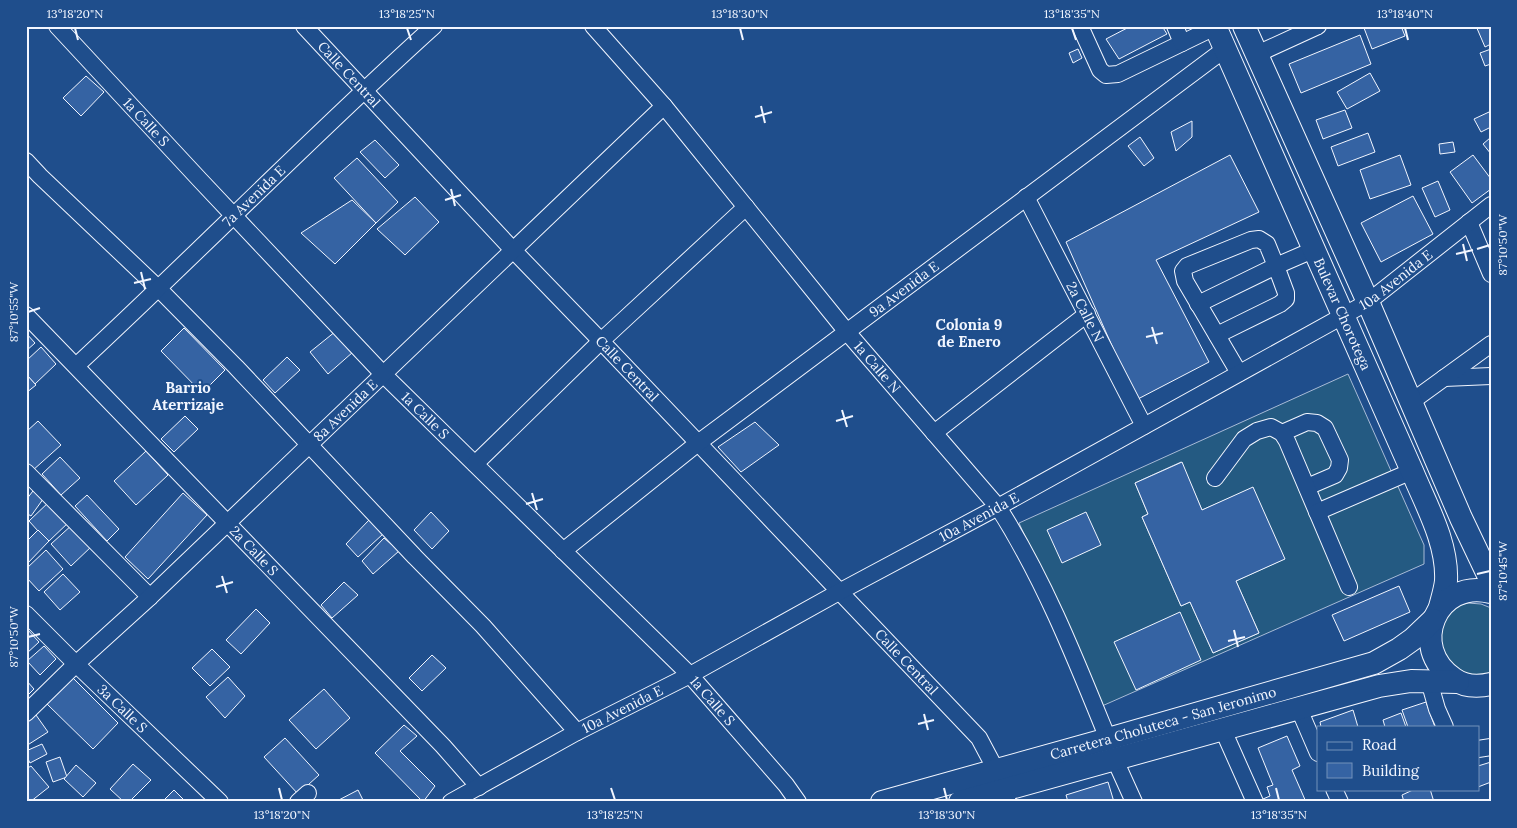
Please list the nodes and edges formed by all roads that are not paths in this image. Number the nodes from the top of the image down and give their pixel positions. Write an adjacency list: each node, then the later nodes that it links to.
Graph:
1 (57, 26): 19 (street, 1a Calle S)
2 (304, 26): 13 (street, Calle Central)
3 (434, 26): 13 (street, 7a Avenida E)
4 (593, 26): 14 (street, 1a Calle N)
5 (1080, 26): 10 (street)
6 (1175, 26): 10 (street)
7 (1215, 26): 10 (street); 11 (highway, Bulevar Chorotega)
8 (1318, 26): 12 (street)
9 (1251, 28): 12 (highway, Bulevar Chorotega)
10 (1182, 43)
11 (1225, 49): 16 (street, 9a Avenida E); 22 (highway, Bulevar Chorotega)
12 (1257, 54): 26 (highway, Bulevar Chorotega)
13 (363, 90): 19 (street, 7a Avenida E); 21 (street, Calle Central)
14 (664, 106): 18 (street, 1a Calle N); 21 (street, 8a Avenida E)
15 (26, 161): 25 (street)
16 (1026, 197): 28 (street, 2a Calle N); 31 (street, 9a Avenida E)
17 (1491, 205): 20 (street, 10a Avenida E)
18 (746, 207): 31 (street, 1a Calle N); 33 (street)
19 (234, 216): 25 (street, 7a Avenida E); 37 (street, 1a Calle S)
20 (1469, 222): 24 (street); 26 (street, 10a Avenida E)
21 (513, 250): 33 (street, Calle Central); 37 (street, 8a Avenida E)
22 (1313, 250): 23 (street); 30 (highway, Bulevar Chorotega)
23 (1276, 266): 27 (street); 27 (street); 32 (street)
24 (1491, 274)
25 (159, 289): 35 (street, 7a Avenida E); 45 (street)
26 (1368, 302): 30 (street, 10a Avenida E); 40 (highway, Bulevar Chorotega)
27 (1198, 304): 32 (street)
28 (1087, 314): 41 (street, 2a Calle N); 43 (street)
29 (26, 315): 35 (street, 2a Calle S)
30 (1343, 317): 36 (street, 10a Avenida E); 47 (highway, Bulevar Chorotega)
31 (847, 332): 43 (street, 1a Calle N); 44 (street, 9a Avenida E)
32 (1217, 335): 36 (street)
33 (601, 341): 44 (street, Calle Central); 46 (street)
34 (1491, 344): 39 (street)
35 (76, 366): 53 (street, 2a Calle S)
36 (1239, 373): 41 (street, 10a Avenida E)
37 (384, 374): 45 (street, 8a Avenida E); 46 (street, 1a Calle S)
38 (1491, 376): 39 (street)
39 (1444, 378): 40 (street)
40 (1411, 402): 55 (highway, Bulevar Chorotega)
41 (1144, 426): 51 (street, 10a Avenida E)
42 (1282, 432): 49 (street); 50 (street); 50 (street)
43 (934, 433): 51 (street, 1a Calle N)
44 (698, 443): 54 (street, 9a Avenida E); 57 (street, Calle Central)
45 (310, 445): 53 (street, 8a Avenida E); 71 (street)
46 (475, 464): 54 (street, 1a Calle S)
47 (1412, 471): 52 (street); 61 (highway, Bulevar Chorotega)
48 (26, 472): 59 (street)
49 (1215, 478)
50 (1307, 488): 52 (street)
51 (998, 507): 57 (street, 10a Avenida E); 72 (street, 1a Calle N)
52 (1317, 512): 56 (street)
53 (228, 523): 59 (street, 8a Avenida E); 74 (street, 2a Calle S)
54 (563, 551): 63 (street, 1a Calle S)
55 (1491, 581)
56 (1349, 587)
57 (839, 592): 63 (street, 10a Avenida E); 75 (street, Calle Central)
58 (1491, 592): 61 (highway, Carretera Choluteca - San Jeronimo)
59 (150, 597): 62 (street, 8a Avenida E)
60 (26, 614): 62 (street, 3a Calle S)
61 (1436, 614): 65 (highway, Bulevar Chorotega); 72 (highway, Carretera Choluteca - San Jeronimo)
62 (76, 664): 68 (street, 8a Avenida E); 77 (street, 3a Calle S)
63 (690, 676): 71 (street, 10a Avenida E); 79 (street, 1a Calle S)
64 (1429, 681): 65 (highway, Carretera Choluteca - San Jeronimo); 67 (highway, Carretera Choluteca - San Jeronimo); 69 (street)
65 (1472, 684): 66 (highway, Bulevar Chorotega)
66 (1491, 698)
67 (1299, 709): 70 (highway, Carretera Choluteca - San Jeronimo); 73 (street)
68 (26, 712)
69 (1445, 726)
70 (1223, 730): 72 (highway, Carretera Choluteca - San Jeronimo); 83 (street)
71 (577, 732): 74 (street, 10a Avenida E)
72 (1111, 750): 75 (highway, Carretera Choluteca - San Jeronimo); 82 (street, 1a Calle N)
73 (1317, 751)
74 (479, 787): 78 (street, 10a Avenida E)
75 (1002, 787): 80 (highway, Carretera Choluteca - San Jeronimo); 81 (highway, Carretera Choluteca - San Jeronimo)
76 (1334, 790): 84 (street)
77 (220, 802)
78 (451, 802)
79 (798, 802)
80 (882, 802)
81 (960, 802)
82 (1134, 802)
83 (1255, 802)
84 (1340, 802)

